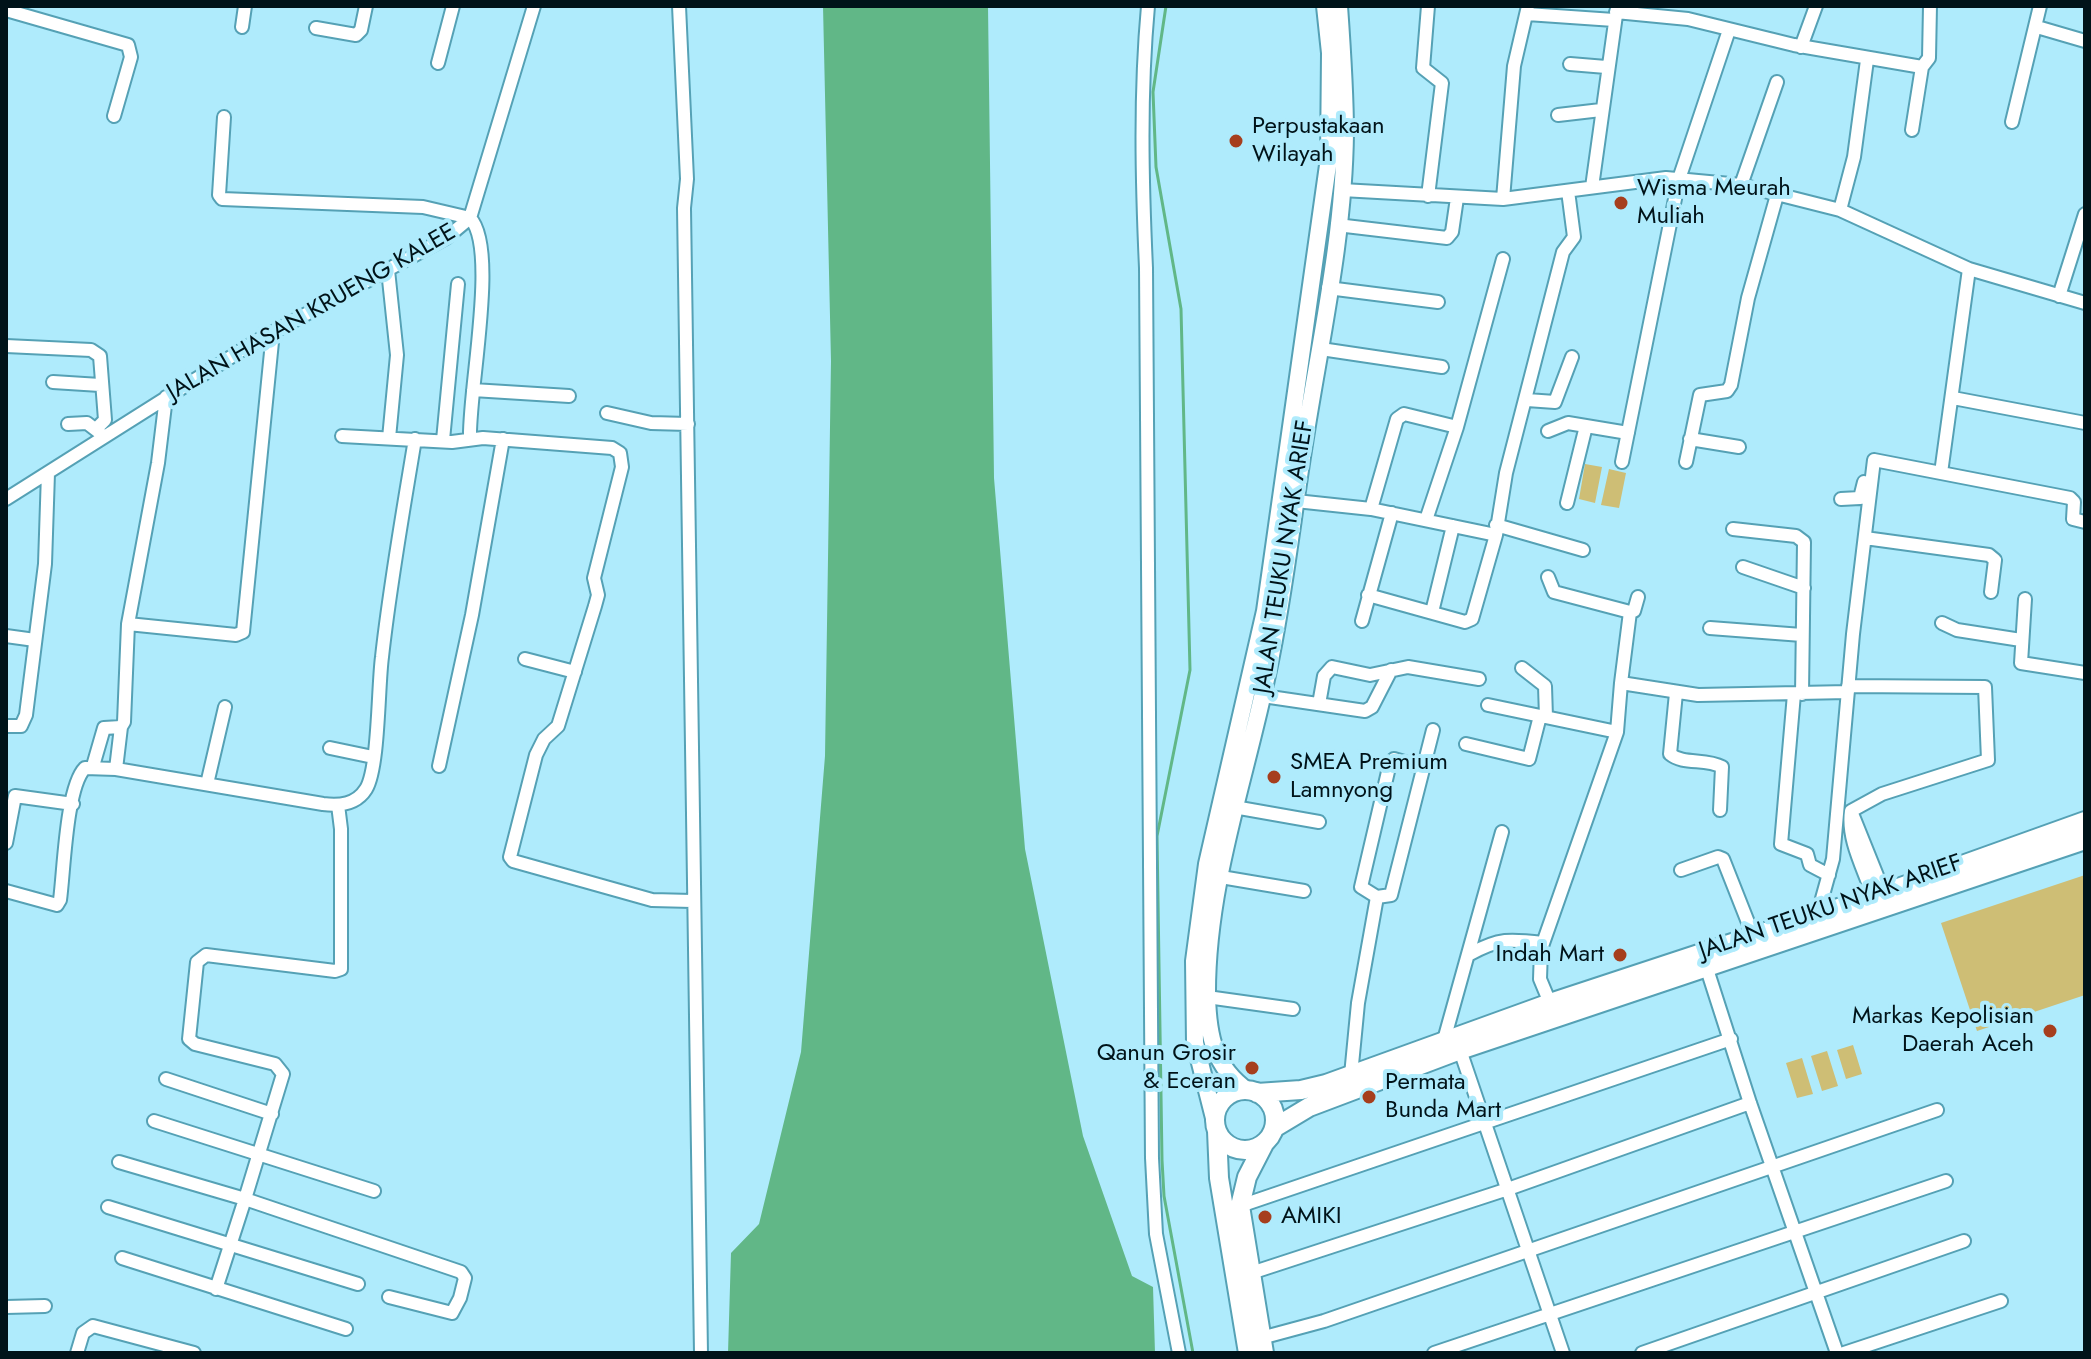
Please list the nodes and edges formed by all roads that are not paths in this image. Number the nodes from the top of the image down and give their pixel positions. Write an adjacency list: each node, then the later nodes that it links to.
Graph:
1 (245, 6): 16 (street)
2 (366, 6): 18 (street)
3 (453, 6): 23 (street)
4 (534, 6): 45 (street, JALAN HASAN KRUENG KALEE)
5 (679, 6): 70 (street)
6 (1148, 6): 213 (street)
7 (1325, 6): 111 (main road, JALAN TEUKU NYAK ARIEF)
8 (1339, 6): 37 (main road, JALAN TEUKU NYAK ARIEF)
9 (1428, 6): 40 (street)
10 (1816, 6): 21 (street)
11 (1930, 6): 26 (street)
12 (2040, 6): 17 (street)
13 (6, 10): 30 (street)
14 (1527, 10): 15 (street); 42 (street)
15 (1616, 13): 19 (street); 25 (street)
16 (242, 27)
17 (2037, 27): 20 (street); 32 (street)
18 (316, 28)
19 (1729, 30): 21 (street); 34 (street)
20 (2085, 41)
21 (1801, 47): 22 (street)
22 (1867, 60): 26 (street); 43 (street)
23 (438, 63)
24 (1570, 64): 25 (street)
25 (1606, 67): 28 (street)
26 (1922, 67): 33 (street)
27 (1777, 82): 35 (street)
28 (1601, 110): 29 (street); 36 (street)
29 (1558, 115)
30 (114, 116)
31 (224, 117): 45 (street)
32 (2012, 122)
33 (1912, 130)
34 (1679, 179): 35 (street); 36 (street); 74 (street)
35 (1741, 185): 39 (street)
36 (1592, 187): 38 (street)
37 (1342, 190): 40 (street); 46 (main road, JALAN TEUKU NYAK ARIEF)
38 (1568, 191): 42 (street); 66 (street)
39 (1777, 195): 43 (street); 81 (street)
40 (1428, 196): 41 (street)
41 (1457, 198): 42 (street); 46 (street)
42 (1503, 199)
43 (1840, 210): 48 (street)
44 (2085, 214): 52 (street)
45 (470, 218): 49 (street, JALAN HASAN KRUENG KALEE); 62 (street)
46 (1337, 225): 51 (main road, JALAN TEUKU NYAK ARIEF)
47 (1503, 259): 72 (street)
48 (1969, 269): 52 (street); 65 (street)
49 (388, 270): 55 (street, JALAN HASAN KRUENG KALEE); 77 (street)
50 (458, 284): 82 (street)
51 (1328, 288): 53 (street); 57 (main road, JALAN TEUKU NYAK ARIEF)
52 (2059, 296): 54 (street)
53 (1438, 302)
54 (2085, 303)
55 (273, 332): 64 (street, JALAN HASAN KRUENG KALEE); 114 (street)
56 (6, 346): 61 (street)
57 (1321, 349): 59 (street); 91 (main road, JALAN TEUKU NYAK ARIEF)
58 (1572, 357): 66 (street)
59 (1442, 367)
60 (53, 382): 61 (street)
61 (100, 385): 75 (street)
62 (473, 390): 63 (street); 79 (street)
63 (569, 396)
64 (166, 397): 75 (street, JALAN HASAN KRUENG KALEE); 114 (street)
65 (1953, 398): 68 (street); 88 (street)
66 (1527, 400): 99 (street)
67 (607, 413): 70 (street)
68 (2085, 423)
69 (68, 424): 75 (street)
70 (688, 424): 163 (street)
71 (1586, 426): 73 (street); 74 (street); 92 (street)
72 (1457, 427): 93 (street); 95 (street)
73 (1548, 431)
74 (1628, 433): 85 (street)
75 (100, 434): 87 (street, JALAN HASAN KRUENG KALEE)
76 (342, 436): 77 (street)
77 (389, 438): 78 (street)
78 (415, 439): 82 (street); 141 (street)
79 (470, 439): 80 (street); 82 (street)
80 (503, 439): 123 (street); 143 (street)
81 (1690, 439): 83 (street); 86 (street)
82 (443, 440)
83 (1739, 447)
84 (1874, 460): 88 (street); 90 (street); 100 (street)
85 (1622, 462)
86 (1686, 462)
87 (48, 473): 89 (street, JALAN HASAN KRUENG KALEE); 118 (street)
88 (1941, 473): 96 (street)
89 (6, 499)
90 (1841, 499)
91 (1296, 501): 93 (street); 111 (main road, JALAN TEUKU NYAK ARIEF)
92 (1567, 503)
93 (1371, 509): 94 (street)
94 (1392, 513): 95 (street); 106 (street)
95 (1426, 520): 97 (street)
96 (2085, 522)
97 (1453, 526): 99 (street); 109 (street)
98 (1733, 529): 104 (street)
99 (1496, 530): 101 (street); 109 (street)
100 (1865, 538): 105 (street); 127 (street)
101 (1583, 550)
102 (1743, 567): 104 (street)
103 (1548, 577): 110 (street)
104 (1804, 588): 116 (street)
105 (1991, 592)
106 (1368, 595): 109 (street); 112 (street)
107 (1638, 597): 110 (street)
108 (2025, 599): 119 (street)
109 (1432, 612)
110 (1630, 612): 126 (street)
111 (1272, 613): 130 (main road, JALAN TEUKU NYAK ARIEF); 183 (main road, JALAN TEUKU NYAK ARIEF)
112 (1362, 621)
113 (1942, 623): 119 (street)
114 (128, 624): 136 (street)
115 (1710, 628): 116 (street)
116 (1802, 635): 129 (street)
117 (6, 636): 118 (street)
118 (35, 640): 135 (street)
119 (2021, 640): 124 (street)
120 (525, 659): 123 (street)
121 (1522, 668): 134 (street)
122 (1391, 670): 125 (street); 131 (street); 131 (street)
123 (575, 672): 163 (street)
124 (2085, 673)
125 (1479, 679)
126 (1621, 683): 128 (street); 138 (street)
127 (1848, 689): 129 (street); 157 (street); 161 (street)
128 (1676, 693): 129 (street); 150 (street)
129 (1798, 694): 157 (street)
130 (1263, 696): 131 (street); 149 (main road, JALAN TEUKU NYAK ARIEF)
131 (1319, 704)
132 (1488, 705): 134 (street)
133 (225, 707): 146 (street)
134 (1543, 716): 138 (street); 139 (street)
135 (6, 726)
136 (121, 727): 142 (street); 145 (street)
137 (1433, 730): 144 (street)
138 (1617, 732): 166 (street)
139 (1466, 744)
140 (330, 748): 141 (street)
141 (373, 757): 148 (street)
142 (93, 766): 145 (street); 147 (street)
143 (439, 766)
144 (1421, 767): 162 (street); 162 (street)
145 (116, 769): 146 (street)
146 (207, 784): 148 (street)
147 (73, 804): 155 (street); 159 (street)
148 (338, 805): 180 (street)
149 (1234, 807): 152 (street); 158 (main road, JALAN TEUKU NYAK ARIEF)
150 (1720, 810)
151 (2085, 821): 161 (highway, JALAN TEUKU NYAK ARIEF)
152 (1319, 822)
153 (1502, 832): 167 (street)
154 (2085, 840): 168 (highway, JALAN TEUKU NYAK ARIEF)
155 (6, 843)
156 (1681, 870): 165 (street)
157 (1829, 875): 164 (street)
158 (1221, 877): 160 (street); 169 (main road, JALAN TEUKU NYAK ARIEF)
159 (6, 891)
160 (1304, 891)
161 (1878, 894): 164 (highway, JALAN TEUKU NYAK ARIEF)
162 (1377, 897): 175 (street)
163 (685, 901): 212 (street)
164 (1818, 913): 165 (highway, JALAN TEUKU NYAK ARIEF)
165 (1753, 935): 170 (highway, JALAN TEUKU NYAK ARIEF)
166 (1543, 943): 167 (street); 170 (street)
167 (1470, 954): 173 (street)
168 (1706, 966): 172 (street); 174 (highway, JALAN TEUKU NYAK ARIEF)
169 (1207, 997): 171 (street); 177 (main road, JALAN TEUKU NYAK ARIEF)
170 (1550, 1003): 173 (highway, JALAN TEUKU NYAK ARIEF)
171 (1293, 1009)
172 (1731, 1039): 178 (street); 182 (street)
173 (1444, 1040): 175 (highway, JALAN TEUKU NYAK ARIEF)
174 (1460, 1050): 182 (street); 184 (highway, JALAN TEUKU NYAK ARIEF)
175 (1351, 1075): 177 (highway, JALAN TEUKU NYAK ARIEF)
176 (166, 1079): 180 (street)
177 (1252, 1092): 183 (highway); 184 (highway)
178 (1750, 1103): 187 (street); 189 (street)
179 (1937, 1110): 187 (street)
180 (272, 1114): 185 (street)
181 (154, 1121): 185 (street)
182 (1486, 1124): 189 (street); 192 (street)
183 (1216, 1126): 184 (highway); 214 (highway)
184 (1269, 1136): 192 (highway)
185 (258, 1156): 190 (street); 191 (street)
186 (119, 1162): 191 (street)
187 (1774, 1166): 194 (street); 197 (street)
188 (1946, 1181): 194 (street)
189 (1508, 1189): 197 (street); 199 (street)
190 (374, 1191)
191 (245, 1199): 196 (street); 203 (street)
192 (1240, 1206): 199 (highway)
193 (108, 1207): 196 (street)
194 (1795, 1229): 202 (street); 207 (street)
195 (1964, 1241): 202 (street)
196 (231, 1244): 200 (street); 201 (street)
197 (1529, 1251): 207 (street); 209 (street)
198 (122, 1258): 201 (street)
199 (1251, 1273): 209 (highway)
200 (358, 1284)
201 (216, 1289): 208 (street)
202 (1816, 1292): 217 (street); 218 (street)
203 (389, 1297)
204 (2001, 1301): 219 (street)
205 (45, 1306): 206 (street)
206 (6, 1307)
207 (1551, 1315): 215 (street); 216 (street)
208 (346, 1329)
209 (1262, 1346)
210 (77, 1353): 211 (street)
211 (194, 1353)
212 (701, 1353)
213 (1179, 1353)
214 (1248, 1353)
215 (1434, 1353)
216 (1563, 1353)
217 (1642, 1353)
218 (1837, 1353)
219 (1844, 1353)

